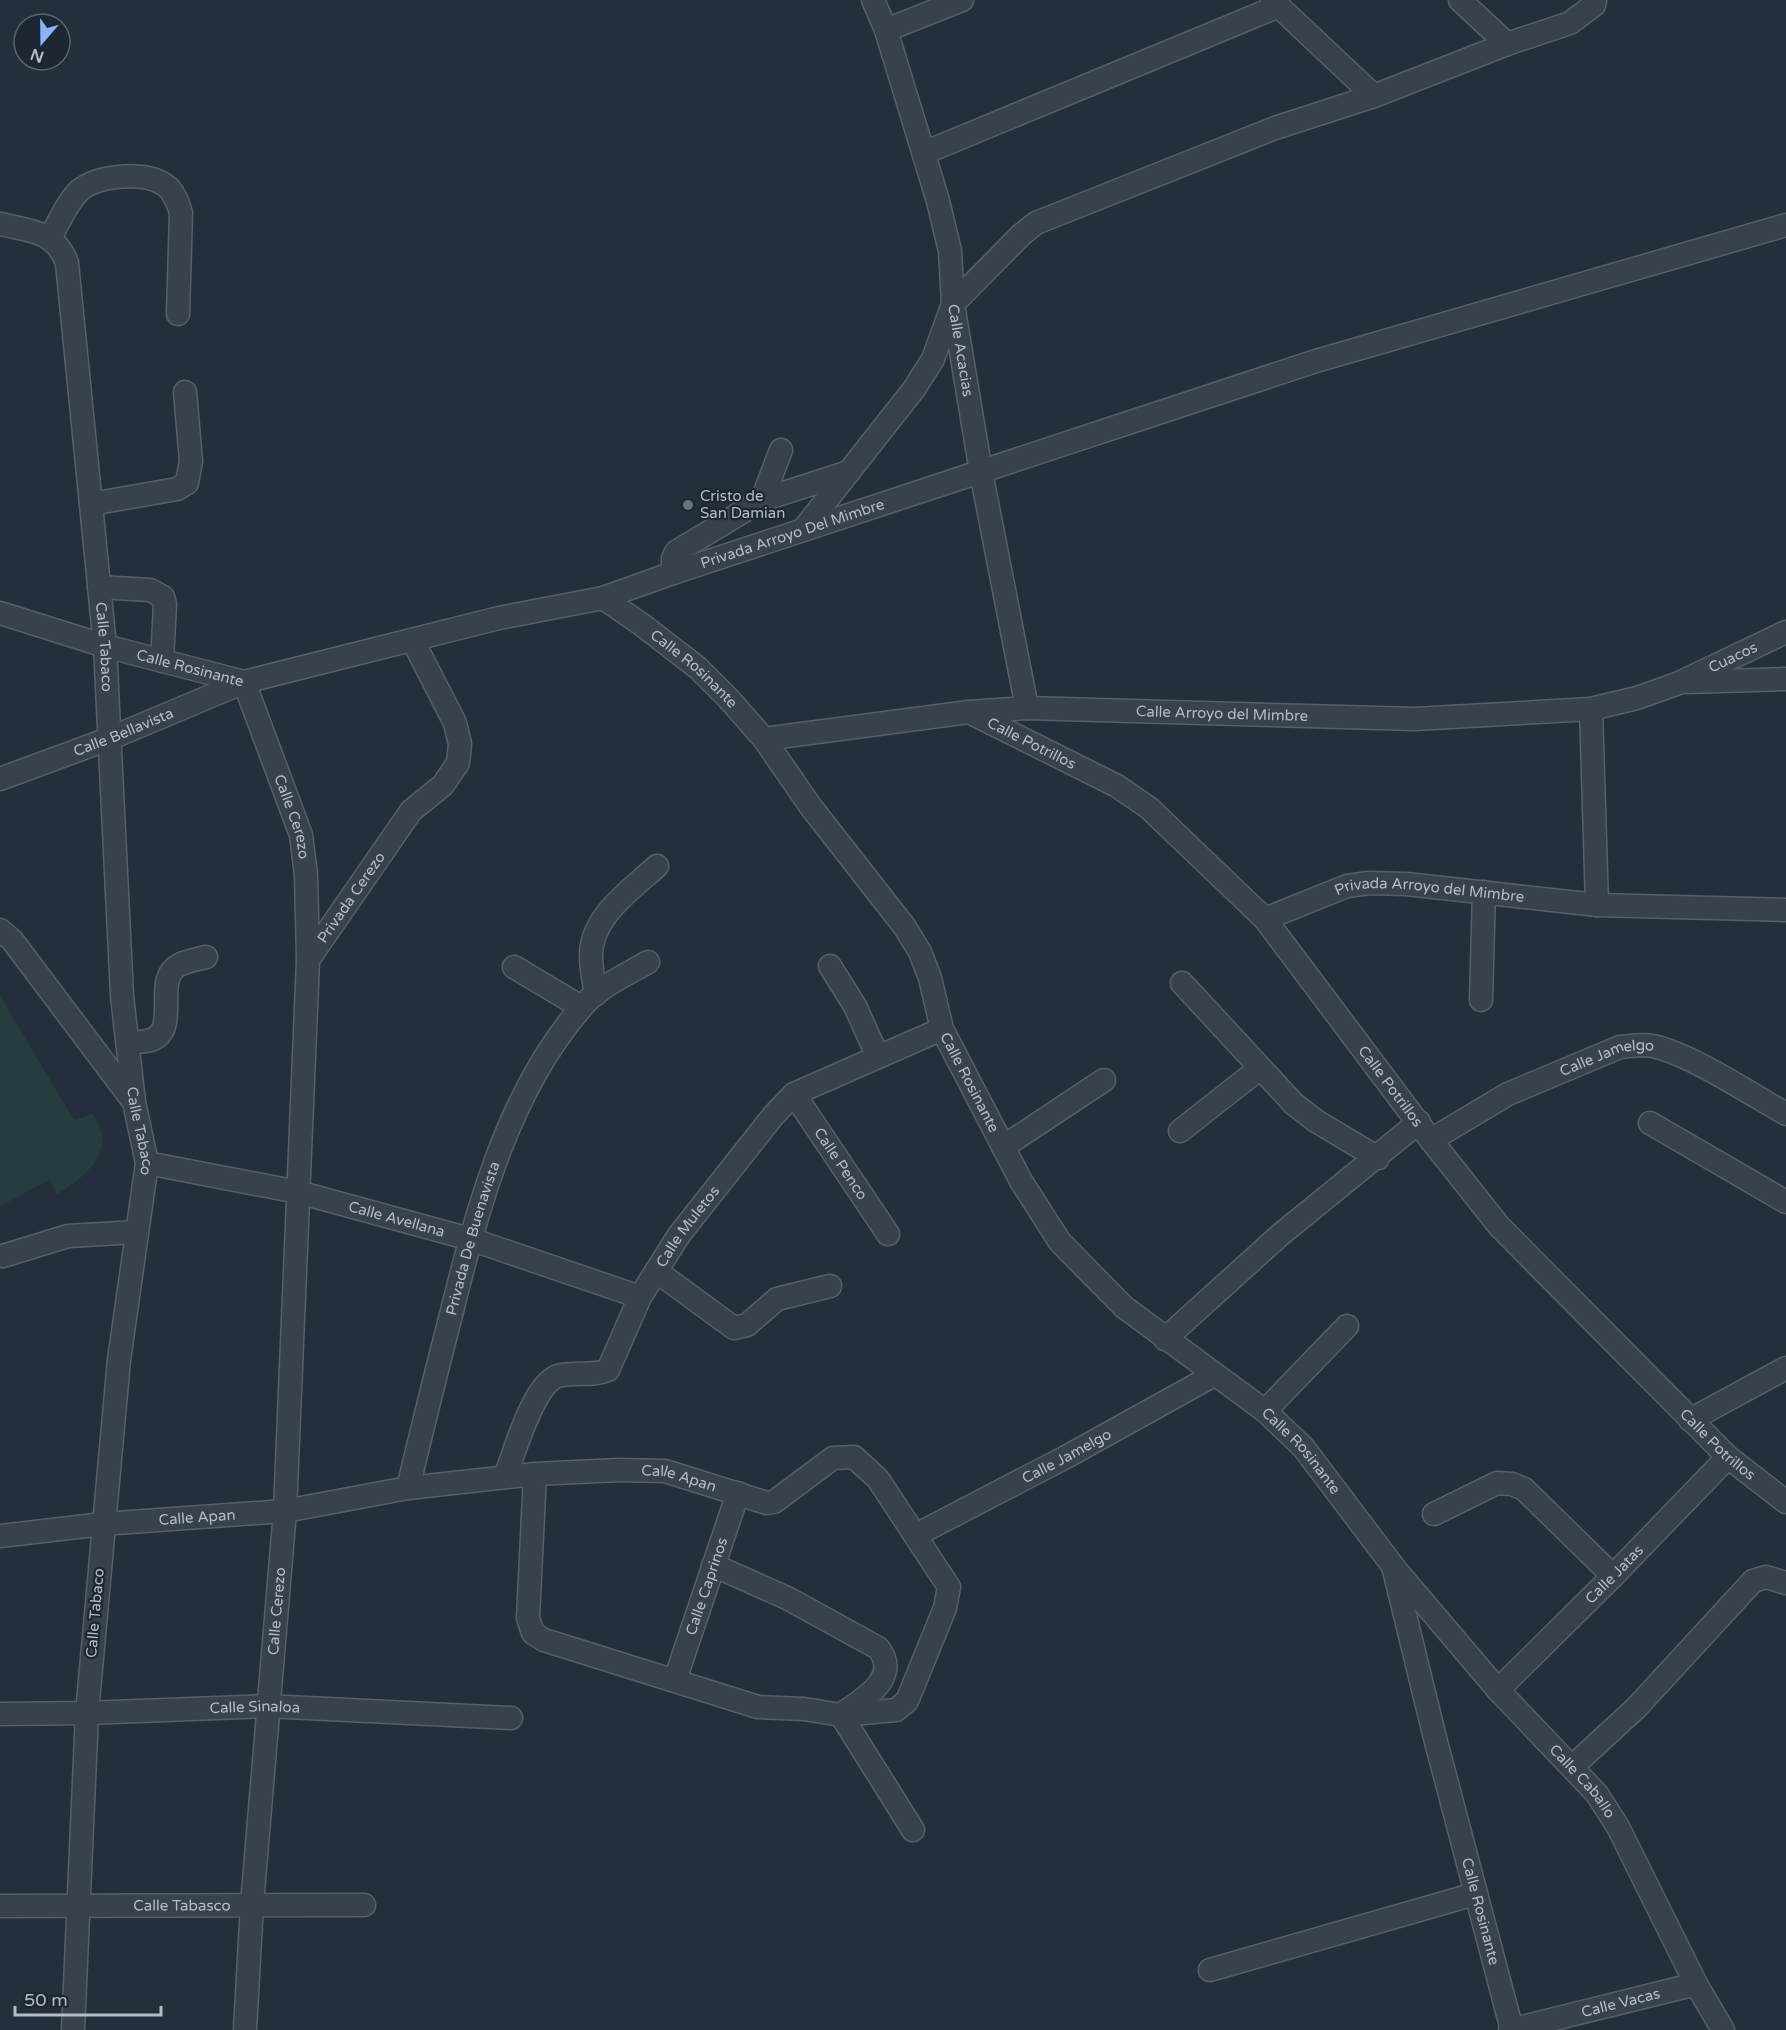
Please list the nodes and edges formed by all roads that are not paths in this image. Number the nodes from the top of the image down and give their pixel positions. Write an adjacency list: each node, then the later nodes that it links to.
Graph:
1 (873, 0): 6 (street, Calle Acacias)
2 (962, 0): 6 (street)
3 (1460, 0): 7 (street)
4 (1595, 0): 7 (street)
5 (1275, 3): 8 (street); 9 (street)
6 (886, 30): 9 (street, Calle Acacias)
7 (1507, 44): 8 (street)
8 (1374, 96): 13 (street)
9 (924, 153): 13 (street, Calle Acacias)
10 (0, 224): 12 (street)
11 (1786, 225): 18 (street, Privada Arroyo Del Mimbre)
12 (50, 238): 14 (street); 20 (street, Calle Tabaco)
13 (953, 304): 17 (street); 18 (street, Calle Acacias)
14 (177, 314)
15 (185, 392): 20 (street)
16 (781, 450): 19 (street)
17 (849, 472): 19 (street); 21 (street)
18 (981, 472): 21 (street, Privada Arroyo Del Mimbre); 33 (street, Calle Acacias)
19 (762, 500): 22 (street)
20 (91, 504): 23 (street, Calle Tabaco)
21 (804, 530): 22 (street, Privada Arroyo Del Mimbre)
22 (673, 573): 24 (street, Privada Arroyo Del Mimbre)
23 (99, 587): 28 (street, Calle Tabaco); 29 (street)
24 (603, 598): 27 (street, Calle Rosinante); 37 (street, Calle Rosinante)
25 (0, 613): 28 (street)
26 (1786, 632): 32 (street, Cuacos)
27 (413, 641): 31 (street, Calle Rosinante); 46 (street, Privada Cerezo)
28 (105, 646): 29 (street, Calle Rosinante); 36 (street, Calle Tabaco)
29 (162, 661): 31 (street, Calle Rosinante)
30 (1786, 679): 32 (street)
31 (244, 682): 36 (street, Calle Bellavista); 46 (street, Calle Cerezo)
32 (1679, 682): 34 (street, Calle Arroyo del Mimbre)
33 (1027, 708): 34 (street, Calle Arroyo del Mimbre); 35 (street, Calle Arroyo del Mimbre)
34 (1591, 709): 41 (street)
35 (969, 712): 37 (street, Calle Arroyo del Mimbre); 43 (street, Calle Potrillos)
36 (111, 738): 38 (street, Calle Bellavista); 54 (street, Calle Tabaco)
37 (764, 739): 53 (street, Calle Rosinante)
38 (0, 779)
39 (657, 866): 51 (street)
40 (1484, 892): 41 (street, Privada Arroyo del Mimbre); 43 (street, Privada Arroyo del Mimbre); 52 (street)
41 (1597, 905): 42 (street, Privada Arroyo del Mimbre)
42 (1786, 910)
43 (1266, 919): 63 (street, Calle Potrillos)
44 (0, 930): 59 (street)
45 (206, 957): 54 (street)
46 (308, 960): 67 (street, Privada Cerezo)
47 (648, 962): 51 (street, Privada De Buenavista)
48 (830, 966): 55 (street)
49 (514, 967): 51 (street)
50 (1182, 983): 56 (street)
51 (588, 1000): 71 (street, Privada De Buenavista)
52 (1480, 1000)
53 (942, 1029): 55 (street, Calle Muletos); 64 (street, Calle Rosinante)
54 (128, 1043): 59 (street, Calle Tabaco)
55 (878, 1057): 58 (street, Calle Muletos)
56 (1259, 1069): 62 (street); 65 (street)
57 (1104, 1080): 64 (street)
58 (794, 1094): 70 (street, Calle Penco); 73 (street, Calle Muletos)
59 (134, 1102): 66 (street, Calle Tabaco)
60 (1786, 1114): 63 (street, Calle Jamelgo)
61 (1650, 1123): 68 (street)
62 (1180, 1131)
63 (1425, 1131): 65 (street, Calle Jamelgo); 81 (street, Calle Potrillos)
64 (1003, 1147): 77 (street, Calle Rosinante)
65 (1378, 1158): 77 (street, Calle Jamelgo)
66 (147, 1163): 67 (street, Calle Avellana); 69 (street, Calle Tabaco)
67 (298, 1192): 71 (street, Calle Avellana); 88 (street, Calle Cerezo)
68 (1786, 1202)
69 (137, 1232): 72 (street); 90 (street, Calle Tabaco)
70 (888, 1234)
71 (470, 1239): 75 (street, Calle Avellana); 85 (street, Privada De Buenavista)
72 (3, 1256)
73 (656, 1271): 74 (street); 75 (street, Calle Muletos)
74 (830, 1286)
75 (639, 1297): 84 (street, Calle Muletos)
76 (1347, 1326): 80 (street)
77 (1165, 1339): 79 (street, Calle Rosinante)
78 (1786, 1368): 81 (street)
79 (1214, 1375): 80 (street, Calle Rosinante); 91 (street, Calle Jamelgo)
80 (1265, 1411): 94 (street, Calle Rosinante)
81 (1690, 1420): 82 (street, Calle Potrillos)
82 (1728, 1457): 87 (street, Calle Potrillos); 95 (street, Calle Jatas)
83 (535, 1474): 84 (street, Calle Apan); 86 (street, Calle Apan); 97 (street)
84 (505, 1477): 85 (street, Calle Apan)
85 (408, 1488): 88 (street, Calle Apan)
86 (738, 1493): 91 (street, Calle Apan); 93 (street, Calle Caprinos)
87 (1786, 1502)
88 (285, 1511): 90 (street, Calle Apan); 99 (street, Calle Cerezo)
89 (1434, 1514): 95 (street)
90 (103, 1524): 92 (street, Calle Apan); 100 (street, Calle Tabaco)
91 (916, 1534): 102 (street, Calle Apan)
92 (0, 1536)
93 (713, 1565): 97 (street, Calle Caprinos); 102 (street)
94 (1393, 1566): 98 (street, Calle Caballo); 106 (street, Calle Rosinante)
95 (1614, 1576): 98 (street, Calle Jatas)
96 (1786, 1583): 104 (street)
97 (675, 1680): 102 (street)
98 (1498, 1690): 104 (street, Calle Caballo)
99 (267, 1706): 100 (street, Calle Sinaloa); 103 (street, Calle Sinaloa); 108 (street, Calle Cerezo)
100 (87, 1713): 101 (street, Calle Sinaloa); 107 (street, Calle Tabaco)
101 (0, 1714)
102 (841, 1715): 105 (street)
103 (511, 1718)
104 (1573, 1766): 112 (street, Calle Caballo)
105 (913, 1830)
106 (1475, 1894): 111 (street); 115 (street, Calle Rosinante)
107 (80, 1904): 108 (street, Calle Tabasco); 110 (street, Calle Tabasco); 113 (street, Calle Tabaco)
108 (252, 1904): 109 (street, Calle Tabasco); 114 (street, Calle Cerezo)
109 (364, 1905)
110 (0, 1906)
111 (1210, 1970)
112 (1696, 1984): 115 (street, Calle Vacas); 116 (street, Calle Caballo)
113 (73, 2030)
114 (245, 2030)
115 (1511, 2030)
116 (1723, 2030)

